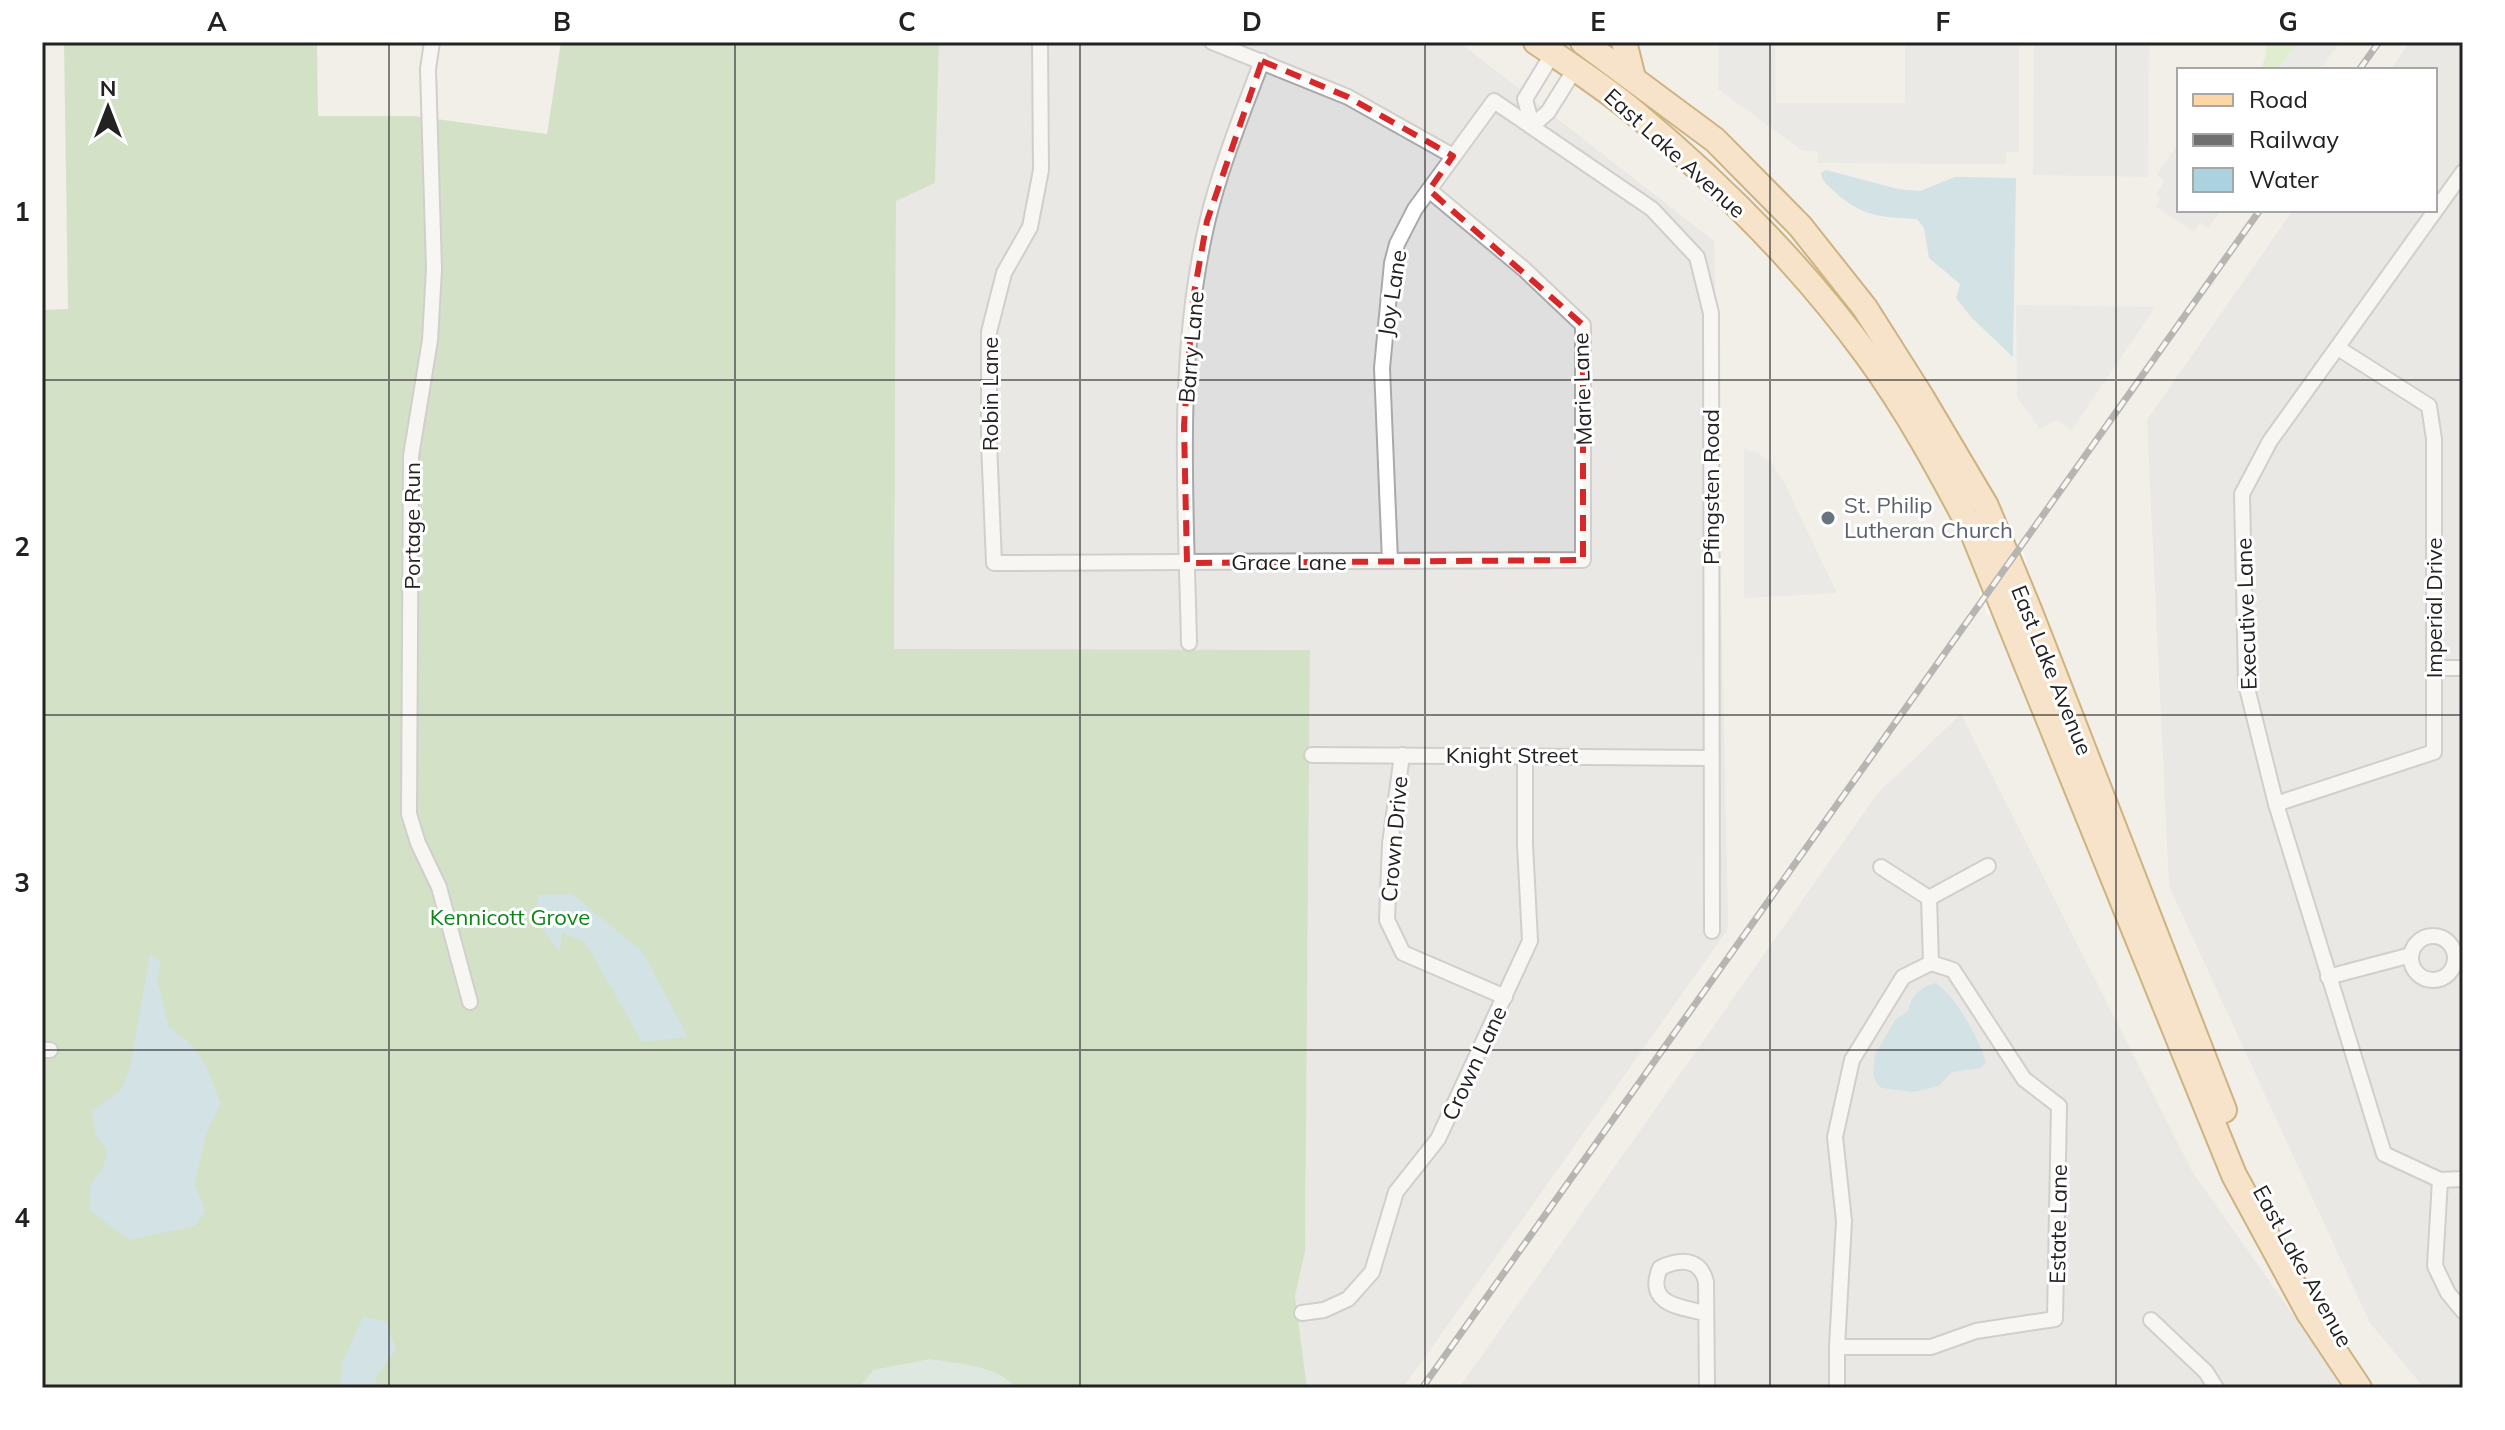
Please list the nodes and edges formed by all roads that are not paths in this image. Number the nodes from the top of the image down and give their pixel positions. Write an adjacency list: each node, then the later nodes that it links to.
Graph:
1 (432, 42): 37 (street, Portage Run)
2 (1040, 42): 19 (street, Robin Lane)
3 (1212, 42): 7 (street)
4 (1624, 42): 9 (main road)
5 (1587, 44): 9 (main road, East Lake Avenue)
6 (1545, 48): 8 (main road, East Lake Avenue); 10 (street)
7 (1262, 61): 11 (street); 20 (street, Barry Lane)
8 (1575, 69): 10 (street); 48 (main road, East Lake Avenue)
9 (1633, 78): 49 (main road, East Lake Avenue)
10 (1532, 126): 11 (street, Joy Lane); 27 (street, Pfingsten Road)
11 (1453, 156): 13 (street, Joy Lane)
12 (2463, 172): 14 (street, Executive Lane)
13 (1429, 190): 17 (street, Marie Lane); 18 (street, Joy Lane)
14 (2437, 209)
15 (2435, 212): 16 (street, Executive Lane)
16 (2338, 348): 22 (street, Imperial Drive); 28 (street, Executive Lane)
17 (1583, 560): 18 (street, Grace Lane)
18 (1390, 561): 20 (street, Grace Lane)
19 (994, 563): 20 (street, Grace Lane)
20 (1187, 563): 21 (street, Barry Lane)
21 (1189, 643)
22 (2434, 668): 23 (street); 28 (street, Imperial Drive)
23 (2463, 668)
24 (1312, 755): 25 (street, Knight Street)
25 (1402, 755): 26 (street, Knight Street); 36 (street, Crown Drive)
26 (1525, 755): 27 (street, Knight Street); 36 (street, Crown Lane)
27 (1711, 758): 32 (street, Pfingsten Road)
28 (2276, 804): 35 (street, Executive Lane)
29 (1988, 866): 31 (street)
30 (1881, 867): 31 (street)
31 (1929, 898): 34 (street)
32 (1712, 931)
33 (2411, 955): 35 (street)
34 (1931, 963): 44 (street); 44 (street, Estate Lane)
35 (2328, 977): 39 (street, Executive Lane)
36 (1505, 997): 41 (street, Crown Lane)
37 (470, 1002)
38 (2463, 1179): 39 (street)
39 (2440, 1180): 40 (street)
40 (2463, 1311)
41 (1302, 1313)
42 (1705, 1313): 45 (street)
43 (2151, 1320): 47 (street)
44 (1837, 1347): 46 (street)
45 (1707, 1388)
46 (1837, 1388)
47 (2216, 1388)
48 (2359, 1388)
49 (2377, 1388)

